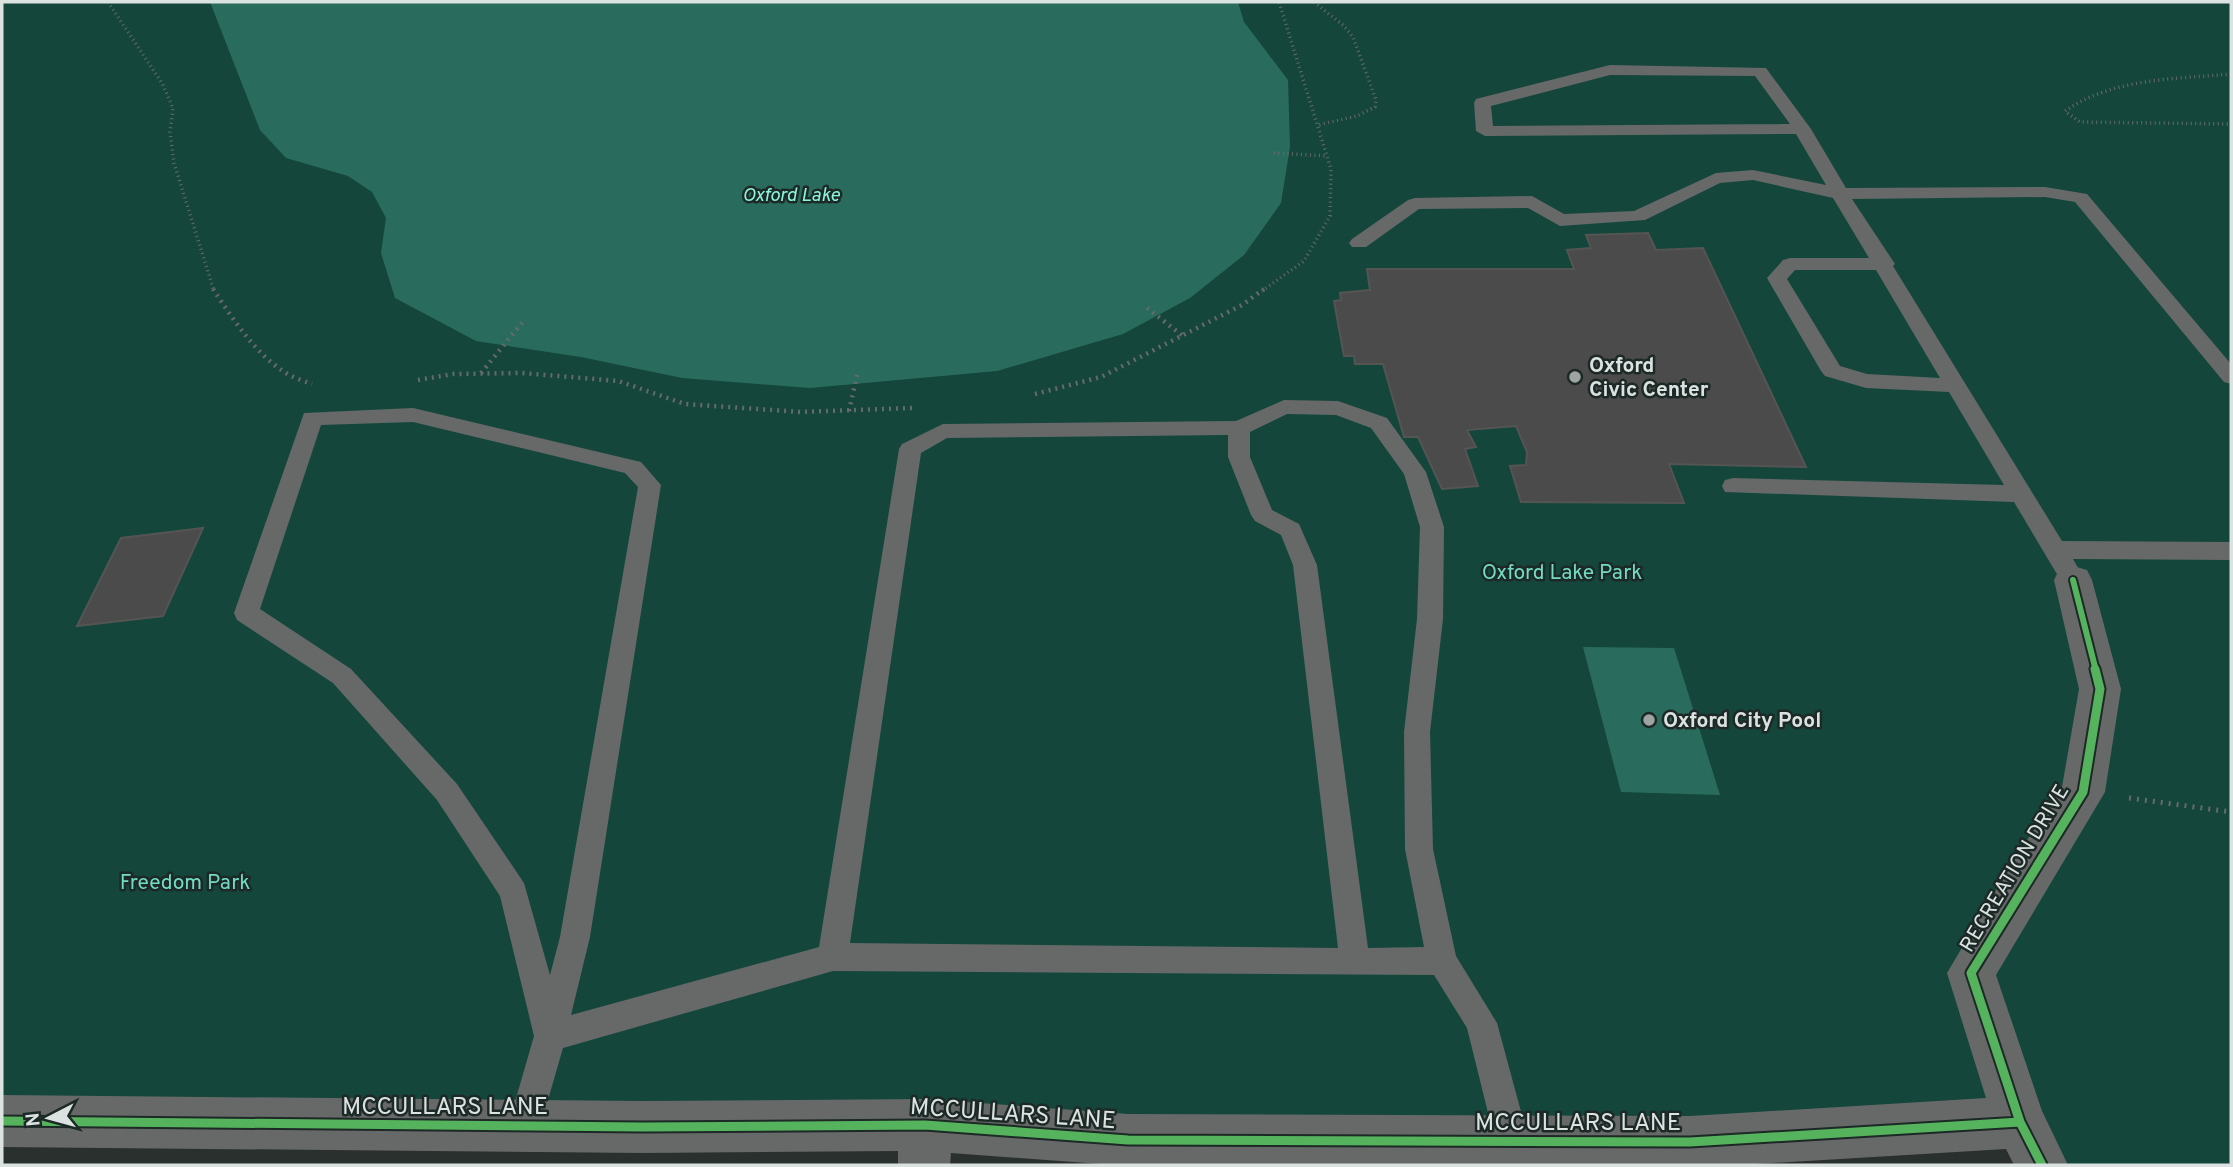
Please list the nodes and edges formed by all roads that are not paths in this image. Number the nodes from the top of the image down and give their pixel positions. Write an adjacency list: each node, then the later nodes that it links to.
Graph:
1 (1801, 129): 1 (lane); 2 (lane)
2 (1840, 194): 3 (lane); 4 (lane); 5 (lane)
3 (1359, 243)
4 (1885, 264): 6 (lane); 6 (lane)
5 (2231, 377)
6 (1957, 386): 9 (lane)
7 (1239, 428): 12 (lane); 13 (lane); 14 (lane)
8 (1733, 486): 9 (lane)
9 (2022, 494): 11 (lane)
10 (2231, 551): 11 (lane)
11 (2064, 565): 19 (street, RECREATION DRIVE)
12 (833, 957): 14 (lane); 15 (lane)
13 (1442, 961): 14 (lane); 18 (lane)
14 (1355, 962)
15 (550, 1036): 15 (lane); 17 (lane)
16 (2, 1121): 17 (street, MCCULLARS LANE)
17 (525, 1126): 20 (street, MCCULLARS LANE)
18 (1512, 1141): 19 (street, MCCULLARS LANE); 20 (street, MCCULLARS LANE)
19 (2031, 1144)
20 (925, 1145)

